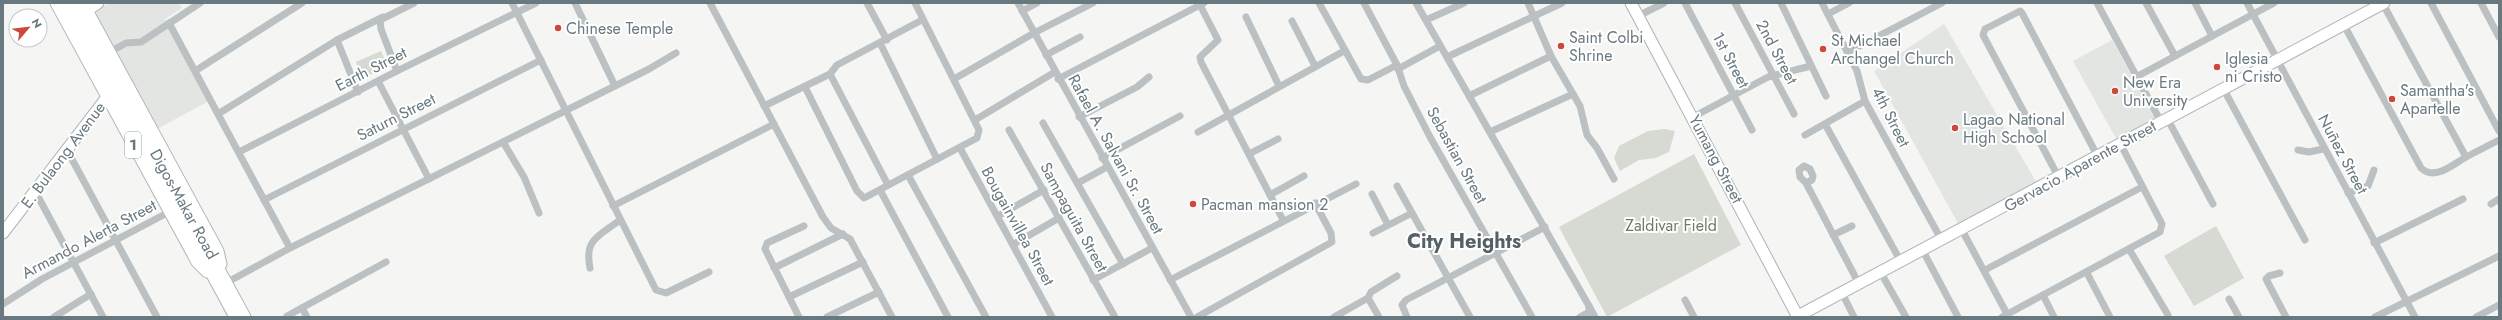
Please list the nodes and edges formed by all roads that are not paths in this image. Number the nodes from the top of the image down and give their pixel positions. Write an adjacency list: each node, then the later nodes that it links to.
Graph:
1 (56, 3): 53 (main road, Digos-Makar Road / 1)
2 (65, 3): 200 (main road, Digos-Makar Road / 1)
3 (74, 3): 200 (main road, Digos-Makar Road / 1)
4 (98, 3): 40 (main road)
5 (200, 3): 52 (street)
6 (302, 3): 75 (street)
7 (414, 3): 47 (street)
8 (512, 3): 42 (street)
9 (536, 3): 42 (street, Earth Street)
10 (574, 3): 86 (street)
11 (710, 3): 97 (street)
12 (867, 3): 60 (street)
13 (915, 3): 49 (street)
14 (1018, 3): 41 (street, Rafael A. Salvani Sr. Street)
15 (1037, 3): 41 (street)
16 (1093, 3): 55 (street)
17 (1319, 3): 62 (street)
18 (1364, 3): 74 (street, Sebastian Street)
19 (1416, 3): 50 (street)
20 (1464, 3): 50 (street)
21 (1528, 3): 45 (street)
22 (1562, 3): 45 (street)
23 (1631, 3): 46 (main road, Yumang Street)
24 (1664, 3): 46 (street)
25 (1685, 3): 92 (street, 1st Street)
26 (1735, 3): 79 (street, 2nd Street)
27 (1781, 3): 73 (street)
28 (1822, 3): 43 (street, 4th Street)
29 (1849, 3): 43 (street)
30 (1942, 3): 64 (street)
31 (2097, 3): 80 (street)
32 (2146, 3): 68 (street)
33 (2195, 3): 56 (street)
34 (2247, 3): 44 (street, Nuñez Street)
35 (2274, 3): 44 (street)
36 (2384, 3): 54 (main road, Gervacio Aparente Street); 128 (street)
37 (2431, 3): 113 (street)
38 (2481, 3): 58 (street)
39 (1202, 4): 84 (street); 101 (street)
40 (85, 7): 53 (main road); 63 (main road, Digos-Makar Road / 1)
41 (1022, 11): 55 (street, Rafael A. Salvani Sr. Street)
42 (517, 13): 70 (street); 76 (street, Earth Street)
43 (1828, 14): 64 (street, 4th Street)
44 (2253, 14): 56 (street); 71 (street, Nuñez Street)
45 (1534, 16): 67 (street); 69 (street)
46 (1638, 16): 103 (main road, Yumang Street)
47 (383, 17): 59 (street); 76 (street)
48 (1246, 18): 87 (street)
49 (922, 20): 60 (street); 83 (street)
50 (1426, 20): 61 (street)
51 (1292, 21): 72 (street)
52 (169, 23): 63 (street); 75 (street)
53 (67, 24): 95 (main road, Digos-Makar Road / 1)
54 (2344, 25): 71 (main road, Gervacio Aparente Street); 128 (street)
55 (1034, 33): 66 (street, Rafael A. Salvani Sr. Street); 83 (street)
56 (2212, 36): 68 (street)
57 (1080, 37): 66 (street)
58 (2499, 37)
59 (337, 40): 90 (street); 99 (street)
60 (883, 42): 78 (street); 130 (street)
61 (1440, 46): 69 (street); 74 (street)
62 (1344, 51): 72 (street); 74 (street)
63 (110, 52): 81 (main road, Digos-Makar Road / 1)
64 (1848, 52): 96 (street, 4th Street)
65 (676, 53): 86 (street)
66 (1046, 55): 77 (street, Rafael A. Salvani Sr. Street)
67 (1551, 56): 91 (street); 93 (street)
68 (2175, 56): 80 (street)
69 (1447, 57): 93 (street)
70 (541, 60): 98 (street); 110 (street, Saturn Street)
71 (2278, 60): 89 (main road, Gervacio Aparente Street); 122 (street, Nuñez Street)
72 (1315, 66): 87 (street)
73 (1811, 66): 79 (street); 94 (street)
74 (1398, 67): 182 (street, Sebastian Street)
75 (195, 71): 99 (street)
76 (397, 71): 85 (street, Earth Street)
77 (1055, 72): 84 (street, Rafael A. Salvani Sr. Street); 105 (street)
78 (830, 74): 88 (street); 141 (street)
79 (1773, 75): 92 (street); 100 (street, 2nd Street)
80 (2136, 76): 106 (street)
81 (123, 77): 95 (main road, E. Bulaong Avenue); 200 (main road, Digos-Makar Road / 1)
82 (1149, 77): 104 (street)
83 (954, 79): 105 (street)
84 (1058, 79): 104 (street, Rafael A. Salvani Sr. Street)
85 (378, 82): 90 (street, Earth Street); 110 (street)
86 (615, 86): 98 (street)
87 (1279, 86): 101 (street)
88 (805, 87): 97 (street); 144 (street)
89 (2223, 88): 106 (main road, Gervacio Aparente Street); 174 (street)
90 (358, 92): 125 (street, Earth Street)
91 (1573, 94): 115 (street); 137 (street)
92 (1734, 95): 103 (street); 112 (street, 1st Street)
93 (1470, 96): 115 (street)
94 (1826, 96)
95 (107, 97): 123 (main road, E. Bulaong Avenue); 157 (main road, Digos-Makar Road / 1)
96 (1865, 101): 109 (street); 175 (street, 4th Street)
97 (764, 106): 108 (street)
98 (565, 111): 119 (street); 156 (street)
99 (218, 114): 125 (street)
100 (1794, 114)
101 (1228, 115): 114 (street); 126 (street)
102 (1180, 116): 129 (street)
103 (1693, 116): 242 (main road, Yumang Street)
104 (1079, 117): 129 (street, Rafael A. Salvani Sr. Street)
105 (975, 120): 121 (street)
106 (2164, 120): 120 (main road, Gervacio Aparente Street); 154 (street)
107 (1043, 123): 138 (street)
108 (774, 124): 156 (street); 171 (street)
109 (1825, 124): 116 (street); 187 (street)
110 (403, 130): 136 (street); 152 (street, Saturn Street)
111 (1010, 130): 145 (street, Sampaguita Street)
112 (1752, 130)
113 (2499, 131)
114 (1198, 132)
115 (1490, 132): 167 (street)
116 (1805, 135)
117 (1278, 139): 126 (street)
118 (2499, 140): 128 (street)
119 (503, 142): 136 (street); 158 (street)
120 (2121, 145): 127 (main road, Gervacio Aparente Street); 143 (street)
121 (960, 148): 130 (street); 160 (street, Bougainvillea Street)
122 (2323, 149): 124 (street); 147 (street, Nuñez Street)
123 (67, 150): 146 (main road, E. Bulaong Avenue); 173 (street)
124 (2298, 150)
125 (239, 152): 152 (street)
126 (1249, 154): 149 (street)
127 (2098, 157): 135 (main road, Gervacio Aparente Street); 135 (street)
128 (2466, 157)
129 (1102, 158): 131 (street, Rafael A. Salvani Sr. Street)
130 (937, 159): 133 (street)
131 (1107, 167): 138 (street); 179 (street, Rafael A. Salvani Sr. Street)
132 (2374, 170): 147 (street)
133 (908, 175): 141 (street); 229 (street)
134 (1304, 176): 149 (street)
135 (2059, 178): 168 (main road, Gervacio Aparente Street)
136 (429, 179): 178 (street)
137 (1614, 179)
138 (1078, 183): 188 (street)
139 (1806, 183): 172 (street)
140 (1356, 184): 153 (street)
141 (888, 186): 144 (street)
142 (1397, 186): 159 (street)
143 (2142, 187): 180 (street); 191 (street)
144 (880, 190): 228 (street)
145 (1044, 190): 160 (street); 161 (street, Sampaguita Street)
146 (35, 191): 169 (main road, E. Bulaong Avenue); 184 (street)
147 (2348, 193): 176 (street, Nuñez Street)
148 (1372, 194): 164 (street)
149 (1270, 195): 163 (street)
150 (2463, 199): 176 (street)
151 (2499, 199): 155 (street)
152 (264, 200): 178 (street)
153 (1315, 203): 163 (street); 233 (street)
154 (2213, 204)
155 (2491, 204)
156 (613, 206): 162 (street)
157 (169, 212): 173 (street, Armando Alerta Street); 200 (main road, Digos-Makar Road / 1)
158 (539, 213)
159 (1412, 213): 164 (street); 197 (street)
160 (998, 216): 177 (street, Bougainvillea Street)
161 (1059, 218): 177 (street); 198 (street, Sampaguita Street)
162 (620, 220): 189 (street); 192 (street)
163 (1283, 220): 199 (street)
164 (1388, 225): 170 (street)
165 (804, 226): 190 (street)
166 (1852, 226): 172 (street)
167 (1545, 227): 182 (street); 213 (street)
168 (1962, 230): 175 (main road, Gervacio Aparente Street); 191 (street)
169 (3, 233)
170 (1373, 233)
171 (843, 234): 186 (street); 190 (street)
172 (1833, 235): 201 (street)
173 (116, 240): 184 (street, Armando Alerta Street); 221 (street)
174 (2305, 240)
175 (1942, 241): 181 (main road, Gervacio Aparente Street)
176 (2374, 243): 210 (street, Nuñez Street)
177 (1014, 244): 230 (street, Bougainvillea Street)
178 (290, 248): 200 (street)
179 (1152, 248): 188 (street); 199 (street, Rafael A. Salvani Sr. Street)
180 (2128, 249): 193 (street); 215 (street)
181 (1923, 251): 187 (main road, Gervacio Aparente Street); 245 (street)
182 (1496, 252): 197 (street); 238 (street, Sebastian Street)
183 (2499, 256): 210 (street)
184 (74, 262): 204 (street); 211 (street, Armando Alerta Street)
185 (386, 262): 214 (street)
186 (863, 262): 202 (street); 206 (street)
187 (1901, 262): 194 (main road, Gervacio Aparente Street)
188 (1122, 264): 198 (street)
189 (590, 268)
190 (774, 268): 206 (street)
191 (1985, 270): 217 (street)
192 (709, 272)
193 (2087, 272): 205 (street); 247 (street)
194 (1881, 273): 201 (main road, Gervacio Aparente Street); 244 (street)
195 (2280, 273): 249 (street)
196 (1397, 276): 207 (street)
197 (1448, 278): 236 (street); 237 (street)
198 (1093, 280): 231 (street, Sampaguita Street)
199 (1170, 280): 232 (street, Rafael A. Salvani Sr. Street)
200 (222, 283): 222 (main road, Digos-Makar Road / 1); 223 (main road, Digos-Makar Road / 1)
201 (1859, 284): 203 (main road, Gervacio Aparente Street)
202 (879, 292): 226 (street); 227 (street)
203 (1842, 293): 242 (main road, Gervacio Aparente Street); 243 (street)
204 (91, 294): 219 (street); 220 (street)
205 (2043, 295): 217 (street); 246 (street)
206 (789, 297): 225 (street)
207 (1368, 298): 234 (street); 235 (street)
208 (2229, 299): 248 (street)
209 (1685, 300): 241 (street)
210 (2406, 301): 250 (street); 251 (street, Nuñez Street)
211 (3, 304)
212 (2499, 305): 218 (street)
213 (1589, 306): 239 (street); 240 (street)
214 (302, 308): 216 (street); 224 (street)
215 (2168, 315)
216 (287, 316)
217 (2005, 316)
218 (2480, 316)
219 (54, 317)
220 (103, 317)
221 (158, 317)
222 (235, 317)
223 (245, 317)
224 (307, 317)
225 (799, 317)
226 (827, 317)
227 (892, 317)
228 (948, 317)
229 (986, 317)
230 (1052, 317)
231 (1115, 317)
232 (1191, 317)
233 (1197, 317)
234 (1334, 317)
235 (1379, 317)
236 (1408, 317)
237 (1470, 317)
238 (1532, 317)
239 (1580, 317)
240 (1595, 317)
241 (1694, 317)
242 (1797, 317)
243 (1854, 317)
244 (1906, 317)
245 (1958, 317)
246 (2054, 317)
247 (2110, 317)
248 (2239, 317)
249 (2286, 317)
250 (2375, 317)
251 (2415, 317)

